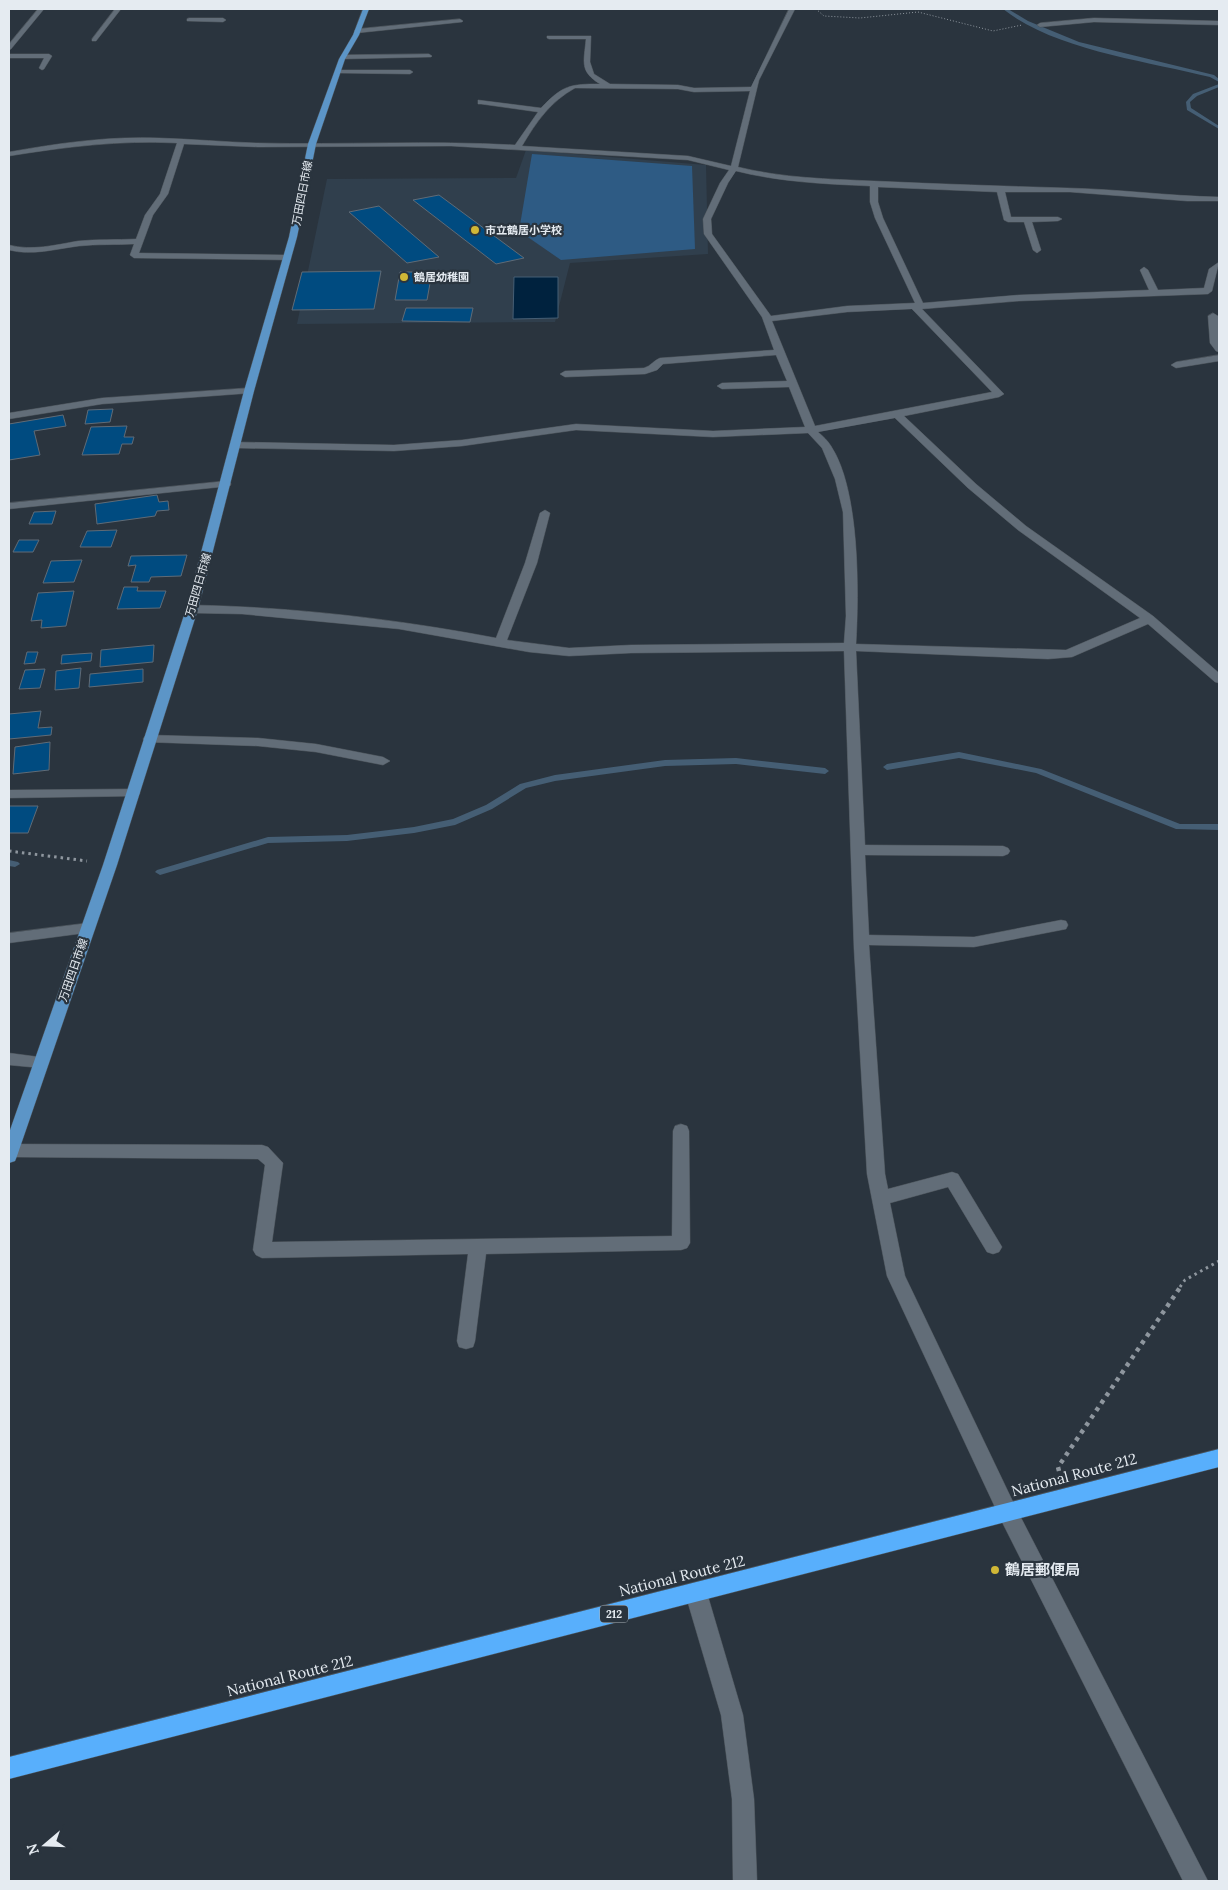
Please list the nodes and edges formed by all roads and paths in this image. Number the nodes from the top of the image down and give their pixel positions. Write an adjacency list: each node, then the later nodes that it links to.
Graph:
1 (41, 9): 15 (street)
2 (118, 9): 14 (street)
3 (366, 9): 12 (main road, 万田四日市線)
4 (792, 9): 23 (street)
5 (816, 9): 9 (path)
6 (223, 19): 7 (street)
7 (190, 20)
8 (460, 21): 12 (street)
9 (1029, 24)
10 (1040, 25): 11 (street)
11 (1218, 25)
12 (357, 31): 18 (main road, 万田四日市線)
13 (549, 37): 22 (street)
14 (94, 40)
15 (9, 48)
16 (9, 56): 19 (street)
17 (429, 56): 18 (street)
18 (343, 57): 20 (main road, 万田四日市線)
19 (42, 68)
20 (338, 72): 21 (street); 27 (main road, 万田四日市線)
21 (410, 72)
22 (609, 86): 23 (street); 25 (street)
23 (753, 89): 30 (street)
24 (481, 102): 25 (street)
25 (543, 110): 28 (street)
26 (182, 141): 27 (street); 29 (street); 36 (street)
27 (312, 144): 28 (street); 39 (main road, 万田四日市線)
28 (517, 148): 30 (street)
29 (9, 154)
30 (734, 168): 31 (street); 45 (street)
31 (874, 183): 32 (street); 43 (street)
32 (1000, 189): 33 (street); 34 (street)
33 (1219, 199)
34 (1027, 220): 35 (street); 38 (street)
35 (1058, 220)
36 (139, 241): 37 (street); 39 (street)
37 (9, 248)
38 (1037, 250)
39 (287, 258): 53 (main road, 万田四日市線)
40 (1219, 265): 44 (street)
41 (1144, 270): 42 (street)
42 (1155, 293): 43 (street); 44 (street)
43 (917, 306): 45 (street); 54 (street)
44 (1212, 306): 46 (street)
45 (768, 319): 47 (street)
46 (1219, 349)
47 (780, 352): 50 (street); 51 (street)
48 (1219, 358): 49 (street)
49 (1176, 365)
50 (565, 374)
51 (792, 384): 52 (street); 56 (street)
52 (722, 386)
53 (249, 391): 55 (street); 57 (main road, 万田四日市線)
54 (897, 415): 56 (street); 62 (street)
55 (9, 416)
56 (811, 430): 57 (street); 64 (street)
57 (236, 445): 58 (main road, 万田四日市線)
58 (226, 484): 59 (street); 61 (main road, 万田四日市線)
59 (9, 506)
60 (545, 513): 63 (street)
61 (192, 609): 63 (street); 66 (main road, 万田四日市線)
62 (1149, 619): 64 (street); 65 (street)
63 (500, 642): 64 (street)
64 (850, 647): 71 (street)
65 (1219, 679)
66 (150, 739): 67 (street); 68 (main road, 万田四日市線)
67 (383, 761)
68 (133, 793): 69 (street); 73 (main road, 万田四日市線)
69 (11, 794)
70 (9, 850): 73 (path)
71 (858, 850): 72 (street); 77 (street)
72 (1003, 851)
73 (110, 865): 75 (main road, 万田四日市線)
74 (1062, 925): 77 (street)
75 (88, 928): 76 (street); 79 (main road, 万田四日市線)
76 (9, 938)
77 (862, 940): 82 (street)
78 (9, 1059): 79 (street)
79 (41, 1062): 81 (main road, 万田四日市線)
80 (681, 1131): 83 (street)
81 (10, 1154): 83 (street)
82 (881, 1198): 84 (street); 89 (street)
83 (478, 1246): 86 (street)
84 (993, 1246)
85 (1219, 1261): 88 (path)
86 (466, 1341)
87 (1219, 1458): 88 (highway, National Route 212 / 212)
88 (1063, 1497): 89 (highway, National Route 212 / 212)
89 (1008, 1513): 90 (highway, National Route 212 / 212); 93 (street)
90 (696, 1593): 91 (highway, National Route 212 / 212); 92 (street)
91 (9, 1768)
92 (745, 1881)
93 (1196, 1881)

